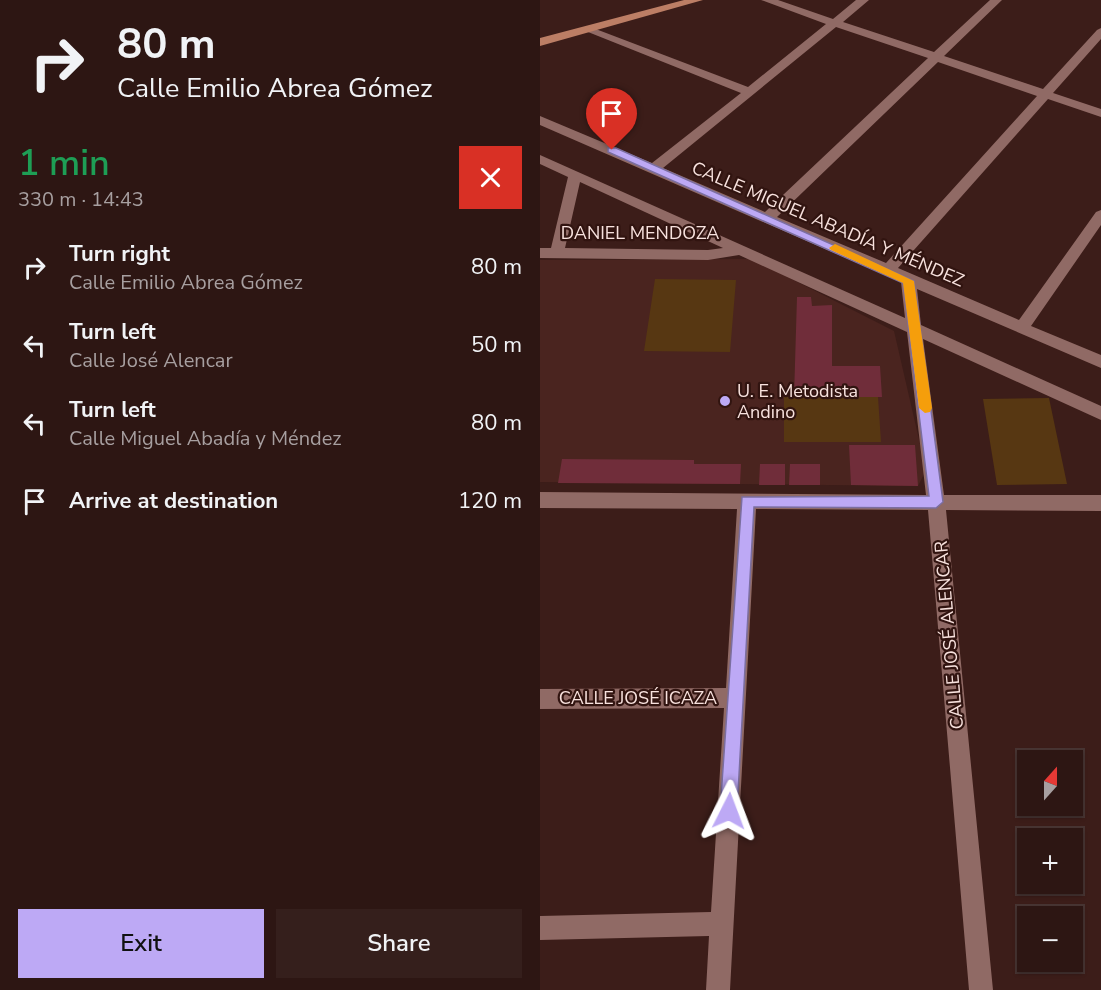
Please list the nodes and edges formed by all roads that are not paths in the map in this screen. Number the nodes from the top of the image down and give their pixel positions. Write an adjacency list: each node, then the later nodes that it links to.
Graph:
1 (697, 0): 6 (main road)
2 (767, 0): 5 (street)
3 (863, 0): 5 (street)
4 (996, 0): 9 (street)
5 (837, 23): 9 (street); 10 (street)
6 (589, 30): 8 (main road); 10 (street)
7 (1101, 32): 11 (street)
8 (540, 42)
9 (939, 57): 11 (street); 18 (street)
10 (750, 92): 15 (street)
11 (1044, 94): 12 (street); 22 (street)
12 (1101, 113)
13 (540, 120): 15 (street, CALLE MIGUEL ABADÍA Y MÉNDEZ)
14 (540, 159): 16 (street)
15 (654, 170): 18 (street, CALLE MIGUEL ABADÍA Y MÉNDEZ)
16 (575, 175): 19 (street); 21 (street)
17 (1101, 216): 24 (street)
18 (766, 219): 22 (street, CALLE MIGUEL ABADÍA Y MÉNDEZ)
19 (741, 250): 21 (street, DANIEL MENDOZA); 25 (street)
20 (540, 253): 21 (street, DANIEL MENDOZA)
21 (557, 253)
22 (888, 270): 23 (street, CALLE MIGUEL ABADÍA Y MÉNDEZ)
23 (908, 281): 24 (street, CALLE MIGUEL ABADÍA Y MÉNDEZ); 25 (street, CALLE JOSÉ ALENCAR)
24 (1022, 327): 26 (street, CALLE MIGUEL ABADÍA Y MÉNDEZ)
25 (916, 329): 27 (street); 30 (street, CALLE JOSÉ ALENCAR)
26 (1101, 362)
27 (1101, 413)
28 (540, 500): 29 (street)
29 (747, 501): 30 (street); 32 (street)
30 (936, 502): 31 (street); 37 (street, CALLE JOSÉ ALENCAR)
31 (1101, 503)
32 (735, 698): 33 (street, CALLE JOSÉ ICAZA); 34 (street)
33 (540, 699)
34 (722, 924): 35 (street); 36 (street)
35 (540, 928)
36 (718, 990)
37 (981, 990)

